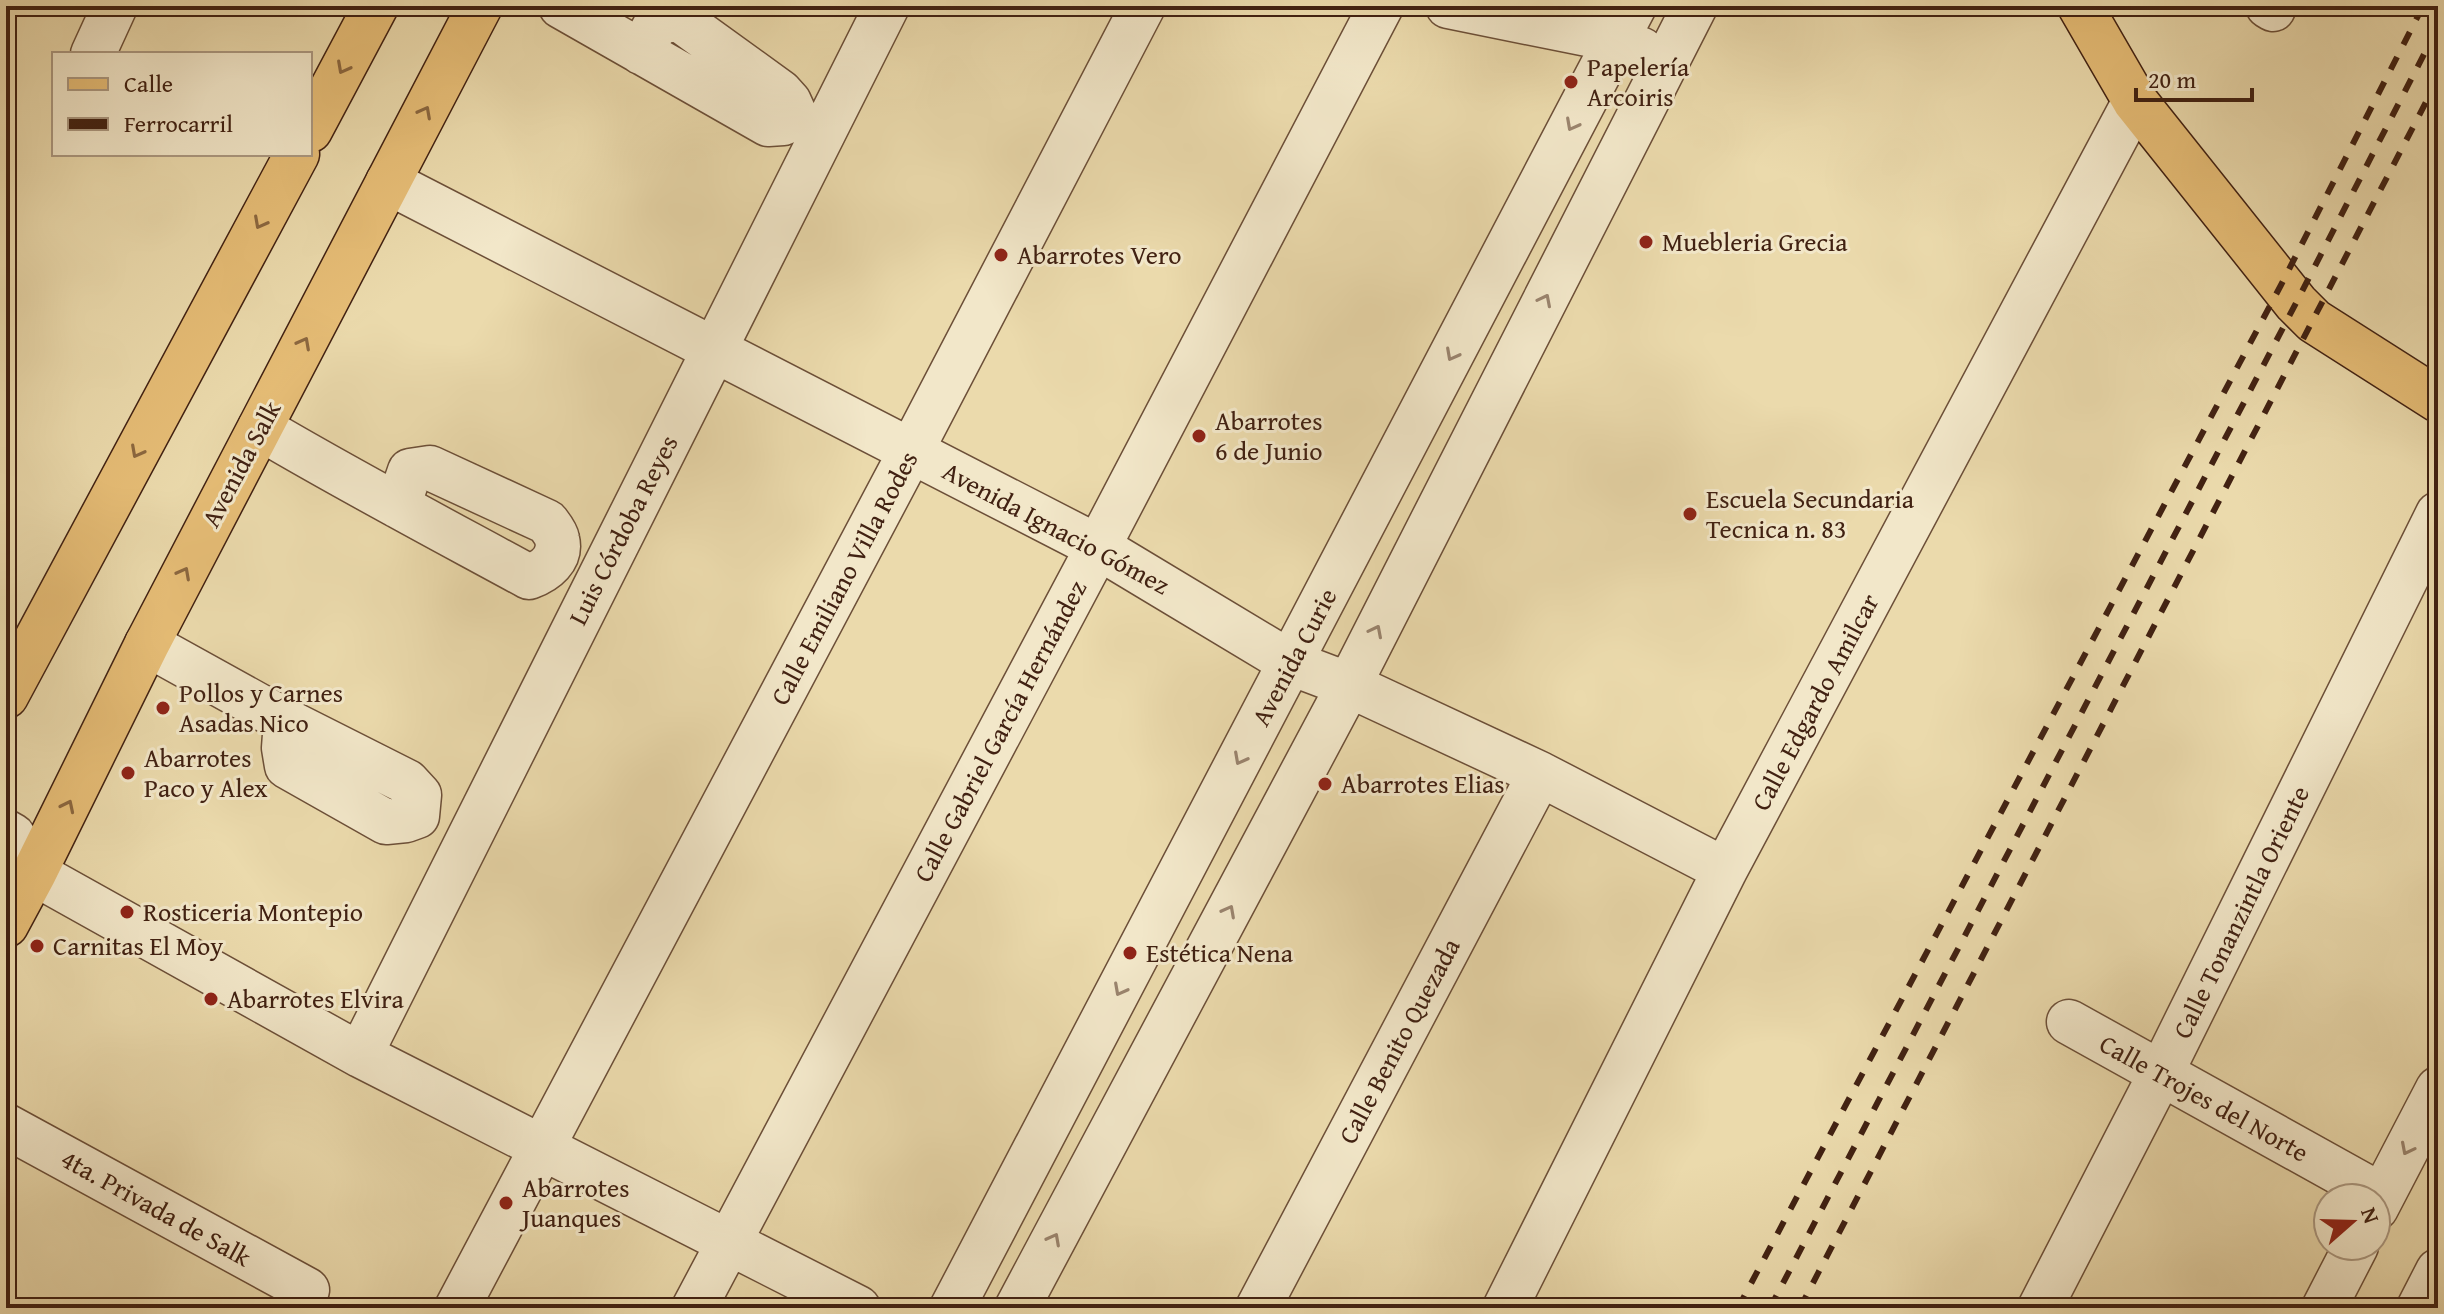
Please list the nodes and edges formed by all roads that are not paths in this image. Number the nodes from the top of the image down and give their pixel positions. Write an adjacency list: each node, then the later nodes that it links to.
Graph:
1 (115, 6): 12 (street)
2 (376, 6): 16 (main road, one-way to 16)
3 (480, 6): 18 (main road, Avenida Salk, one-way to 3)
4 (561, 6): 13 (street)
5 (887, 6): 19 (street, Luis Córdoba Reyes)
6 (1143, 6): 22 (street, Calle Emiliano Villa Rodes)
7 (1381, 6): 25 (street, Calle Gabriel García Hernández)
8 (1448, 6): 11 (street)
9 (1695, 6): 14 (street)
10 (2080, 6): 15 (main road)
11 (1625, 23): 14 (street); 27 (street, Avenida Curie, one-way to 27)
12 (94, 52)
13 (641, 52)
14 (1667, 60): 28 (street, one-way to 14)
15 (2135, 101): 20 (main road); 33 (street, Calle Edgardo Amilcar)
16 (312, 126)
17 (296, 156): 29 (main road, one-way to 29)
18 (388, 182): 19 (street, Avenida Ignacio Gómez); 21 (main road, Avenida Salk, one-way to 18)
19 (714, 350): 22 (street, Avenida Ignacio Gómez); 37 (street, Luis Córdoba Reyes)
20 (2438, 400)
21 (260, 428): 23 (street); 26 (main road, Avenida Salk, one-way to 21)
22 (911, 451): 25 (street, Avenida Ignacio Gómez); 41 (street, Calle Emiliano Villa Rodes)
23 (398, 506)
24 (2438, 514): 38 (street, Calle Tonanzintla Oriente)
25 (1098, 547): 27 (street, Avenida Ignacio Gómez); 44 (street, Calle Gabriel García Hernández)
26 (147, 644): 30 (street); 34 (main road, Avenida Salk, one-way to 26)
27 (1291, 663): 28 (street, Avenida Ignacio Gómez); 51 (street, Avenida Curie, one-way to 51)
28 (1349, 685): 31 (street, Avenida Ignacio Gómez); 52 (street, one-way to 28)
29 (6, 696)
30 (286, 721)
31 (1540, 774): 33 (street, Avenida Ignacio Gómez); 53 (street, Calle Benito Quezada)
32 (6, 832): 34 (street)
33 (1725, 870): 54 (street, Calle Edgardo Amilcar)
34 (34, 873): 35 (main road, Avenida Salk); 37 (street)
35 (6, 925)
36 (2069, 1022): 38 (street, Calle Trojes del Norte)
37 (360, 1055): 41 (street)
38 (2160, 1075): 42 (street, Calle Trojes del Norte); 55 (street, Calle Tonanzintla Oriente)
39 (2438, 1089): 43 (street, one-way to 43)
40 (6, 1126): 47 (street, 4ta. Privada de Salk)
41 (542, 1148): 44 (street); 48 (street, Calle Emiliano Villa Rodes)
42 (2345, 1182)
43 (2389, 1182)
44 (728, 1243): 49 (street, Calle Gabriel García Hernández); 50 (street)
45 (2348, 1262): 56 (street)
46 (2438, 1271): 57 (street)
47 (307, 1290)
48 (457, 1308)
49 (694, 1308)
50 (858, 1308)
51 (952, 1308)
52 (1017, 1308)
53 (1258, 1308)
54 (1505, 1308)
55 (2040, 1308)
56 (2324, 1308)
57 (2419, 1308)

